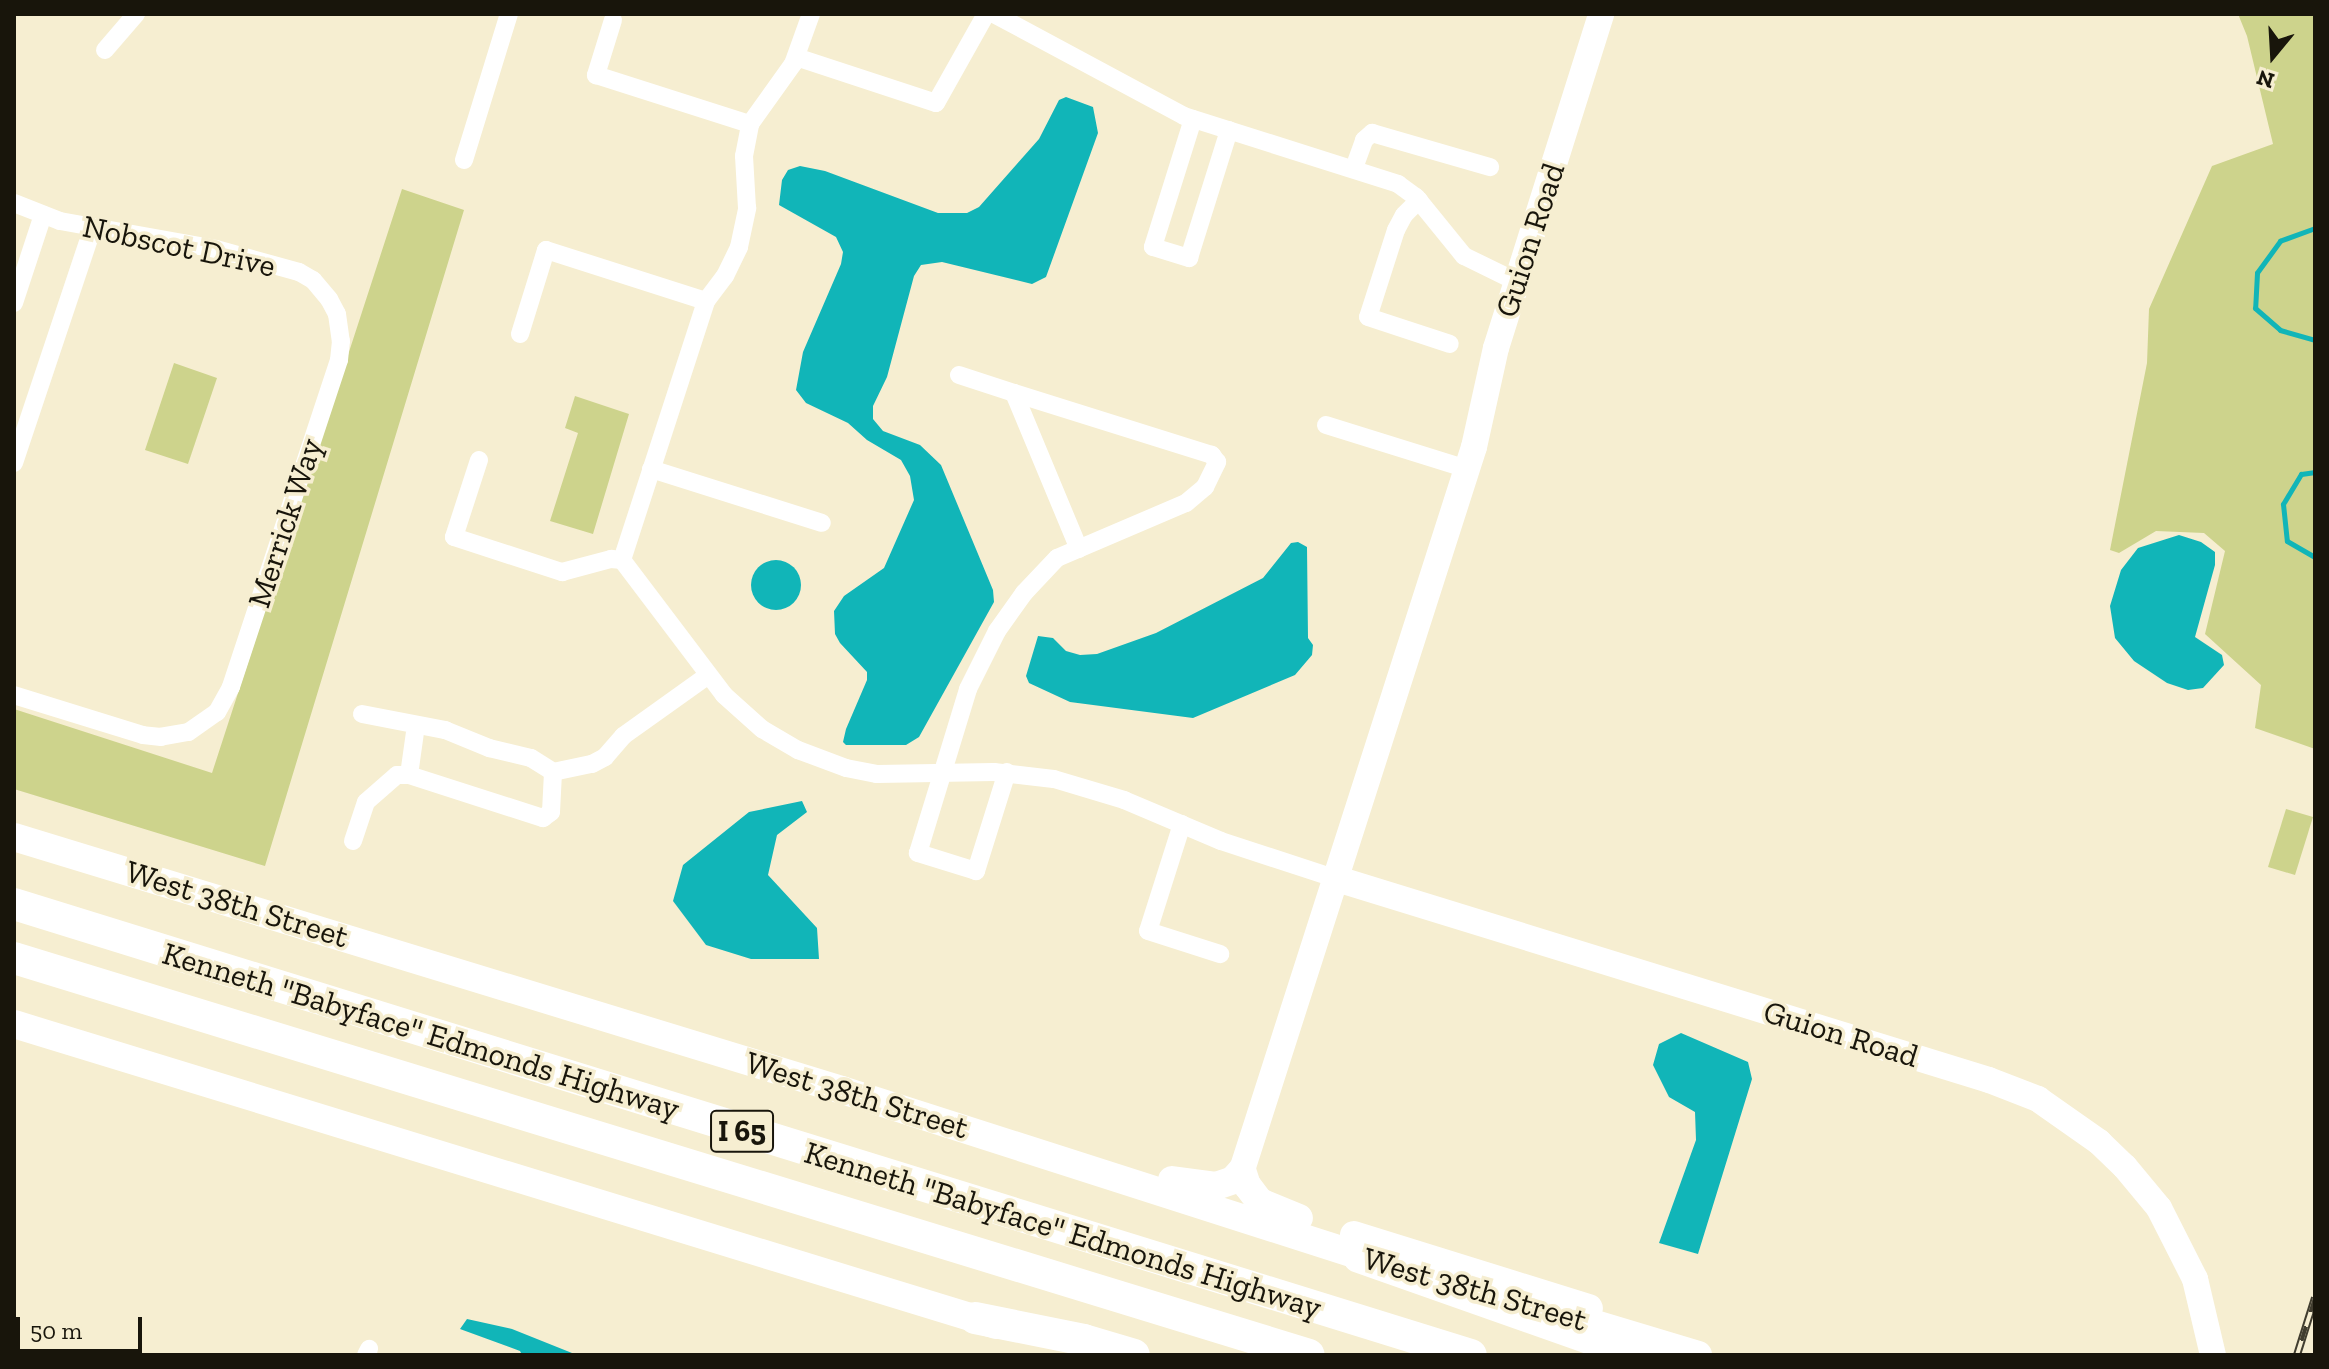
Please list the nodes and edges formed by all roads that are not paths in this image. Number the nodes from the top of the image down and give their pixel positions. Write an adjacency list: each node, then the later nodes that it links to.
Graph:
1 (136, 14): 8 (street)
2 (509, 14): 13 (street)
3 (811, 14): 9 (street)
4 (986, 14): 9 (street)
5 (994, 14): 10 (street)
6 (1601, 14): 20 (street, Guion Road)
7 (613, 20): 11 (street)
8 (105, 50)
9 (796, 57): 11 (street)
10 (1193, 119): 12 (street); 12 (street)
11 (750, 124): 21 (street)
12 (1229, 130): 15 (street)
13 (464, 160)
14 (1490, 167): 15 (street)
15 (1354, 168): 16 (street)
16 (1419, 200): 20 (street); 25 (street)
17 (14, 203): 18 (street, Nobscot Drive)
18 (43, 215): 19 (street, Nobscot Drive); 22 (street)
19 (93, 227): 23 (street, Nobscot Drive); 30 (street)
20 (1517, 282): 32 (street, Guion Road)
21 (706, 301): 24 (street); 31 (street)
22 (14, 303)
23 (333, 306): 37 (street, Merrick Way)
24 (520, 334)
25 (1450, 344)
26 (959, 375): 27 (street)
27 (1014, 393): 34 (street); 34 (street)
28 (1326, 425): 32 (street)
29 (479, 460): 35 (street)
30 (14, 463)
31 (651, 469): 33 (street); 35 (street)
32 (1467, 469): 47 (street, Guion Road)
33 (822, 523)
34 (1079, 549): 41 (street)
35 (622, 560): 36 (street)
36 (707, 676): 41 (street); 43 (street)
37 (14, 695)
38 (362, 714): 39 (street)
39 (416, 725): 42 (street); 43 (street)
40 (1007, 772): 41 (street); 41 (street); 44 (street)
41 (943, 774)
42 (409, 775): 43 (street); 46 (street)
43 (552, 781)
44 (1182, 824): 47 (street); 49 (street)
45 (14, 837): 52 (main road, West 38th Street)
46 (353, 841)
47 (1334, 878): 53 (street, Guion Road); 62 (street, Guion Road)
48 (14, 904): 60 (highway, Kenneth "Babyface" Edmonds Highway / I 65)
49 (1220, 954)
50 (14, 958): 59 (highway, Kenneth "Babyface" Edmonds Highway / I 65)
51 (14, 1024): 55 (main road)
52 (1073, 1163): 53 (main road); 54 (main road, West 38th Street)
53 (1242, 1170): 56 (main road)
54 (1359, 1257): 56 (main road, West 38th Street); 61 (highway)
55 (975, 1318): 57 (main road); 58 (highway)
56 (1695, 1354)
57 (1082, 1355)
58 (1134, 1355)
59 (1309, 1355)
60 (1471, 1355)
61 (1638, 1355)
62 (2213, 1355)

